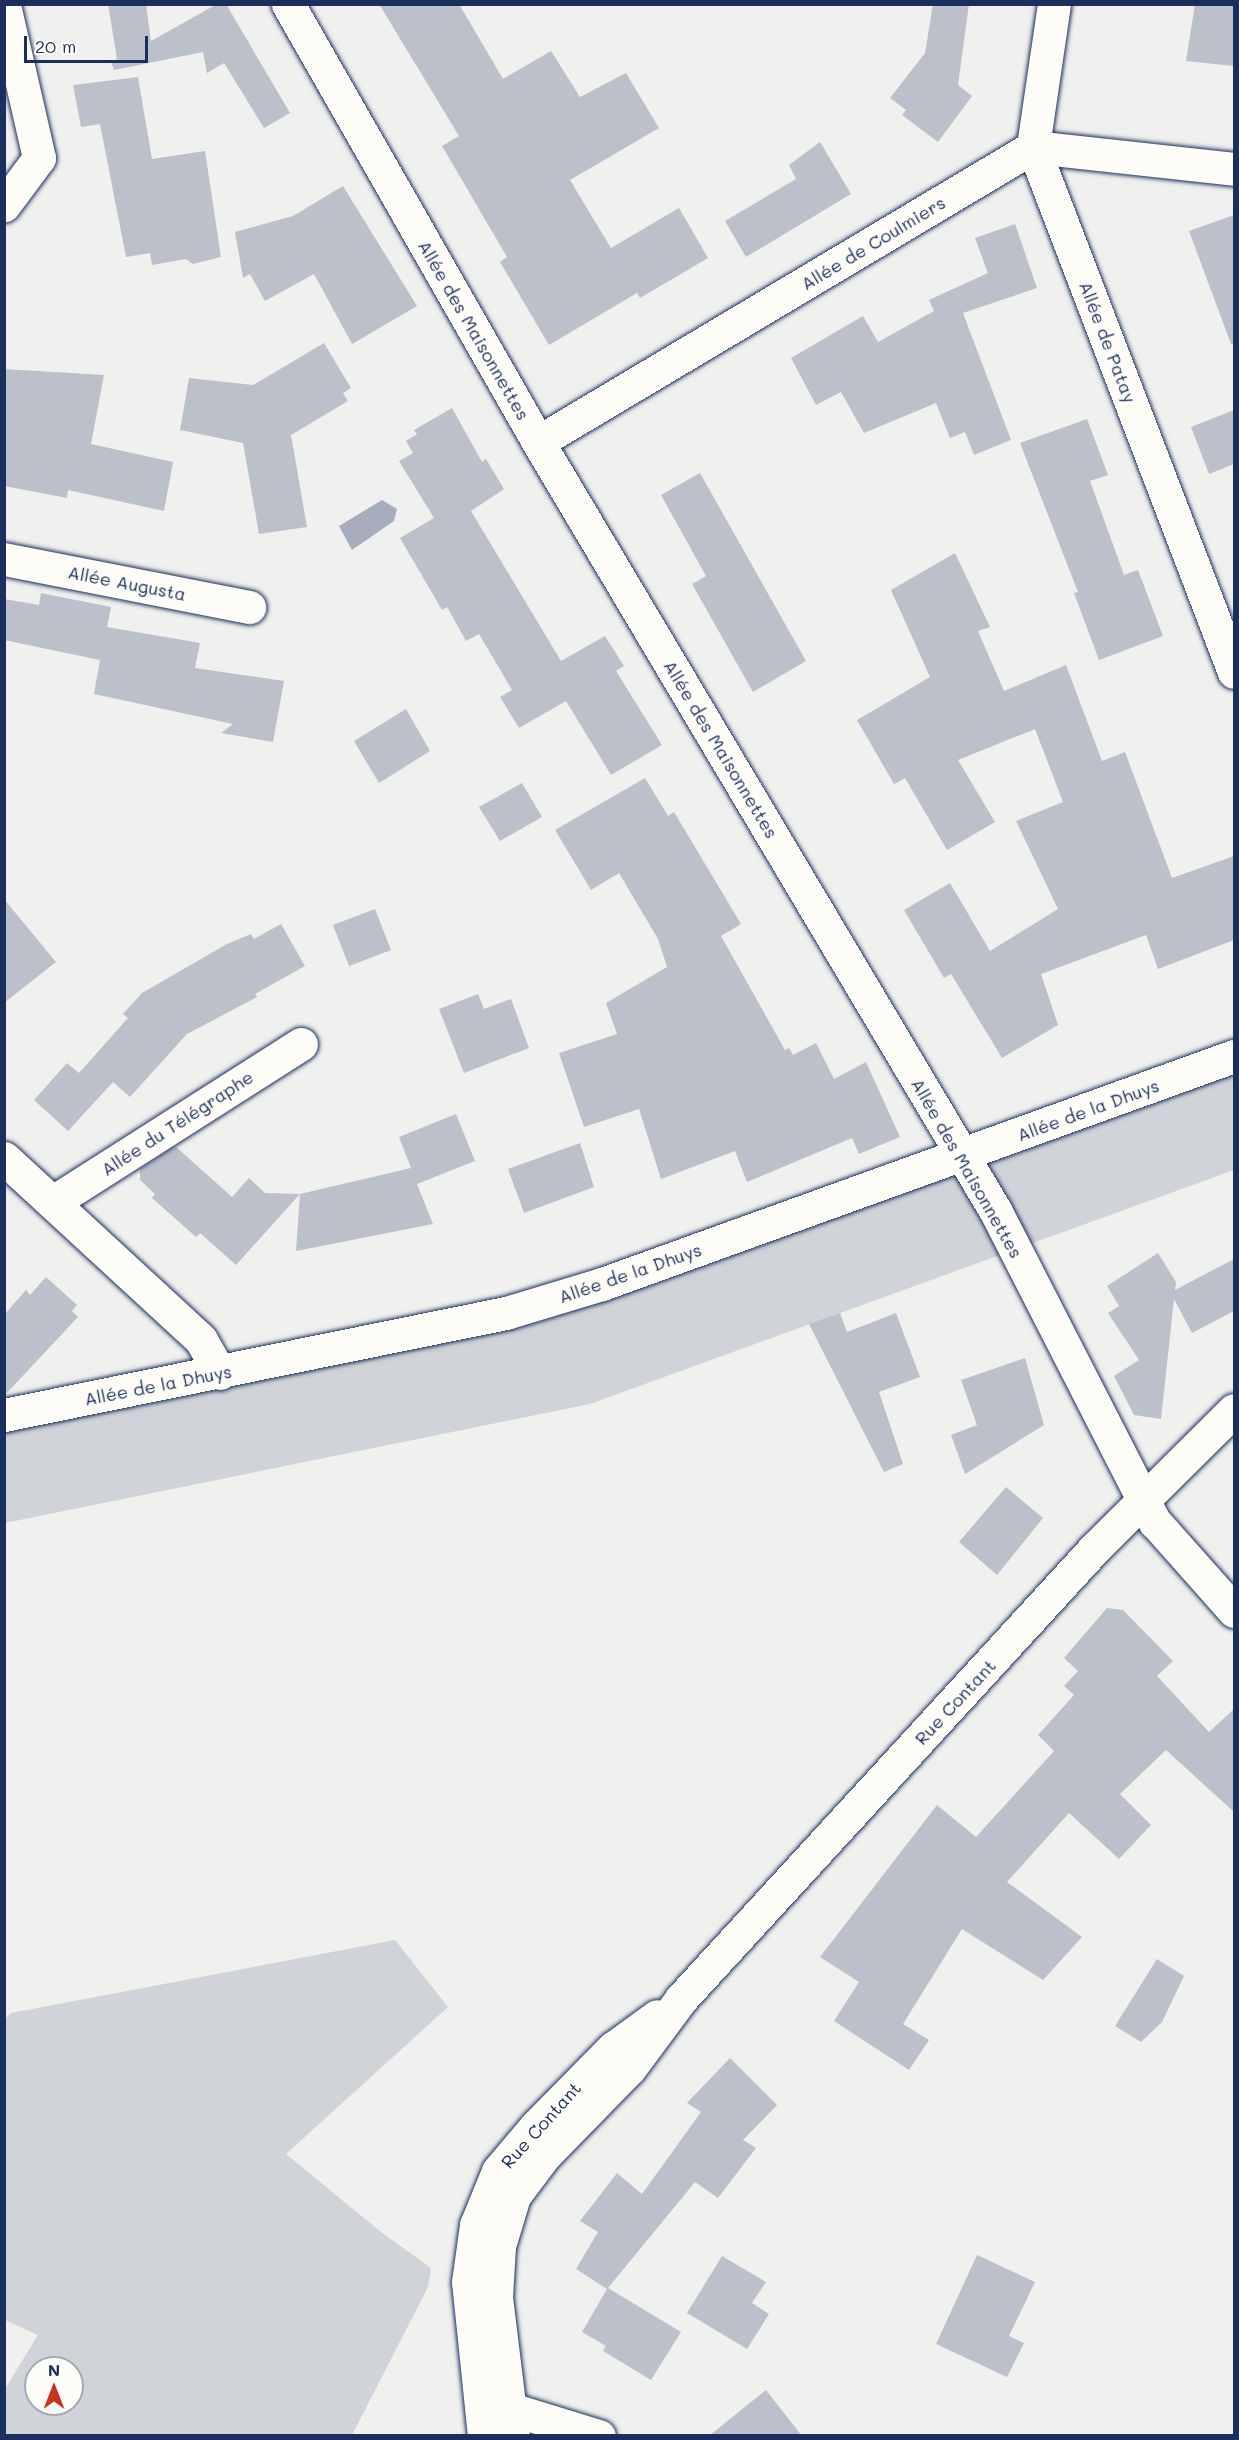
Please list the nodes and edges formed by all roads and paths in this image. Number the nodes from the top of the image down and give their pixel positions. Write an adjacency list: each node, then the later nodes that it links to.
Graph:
1 (4, 4): 6 (street)
2 (288, 4): 7 (street, Allée des Maisonnettes)
3 (1054, 4): 4 (street, Allée de Patay)
4 (1033, 147): 5 (street); 7 (street, Allée de Coulmiers); 10 (street, Allée de Patay)
5 (1234, 169)
6 (4, 205)
7 (538, 442): 13 (street, Allée des Maisonnettes)
8 (4, 559): 9 (street, Allée Augusta)
9 (249, 607)
10 (1234, 672)
11 (301, 1044): 15 (street, Allée du Télégraphe)
12 (1234, 1056): 13 (street, Allée de la Dhuys)
13 (963, 1156): 16 (street, Allée de la Dhuys); 19 (street, Allée des Maisonnettes)
14 (4, 1158): 15 (street)
15 (53, 1202): 16 (street)
16 (220, 1373): 18 (street, Allée de la Dhuys)
17 (1234, 1410): 19 (street, Rue Contant)
18 (4, 1415)
19 (1143, 1499): 20 (street, Allée des Maisonnettes); 21 (street, Rue Contant)
20 (1234, 1611)
21 (681, 1999): 22 (street, Rue Contant); 23 (street, Rue Contant)
22 (512, 2422): 24 (street)
23 (484, 2436)
24 (599, 2436)

